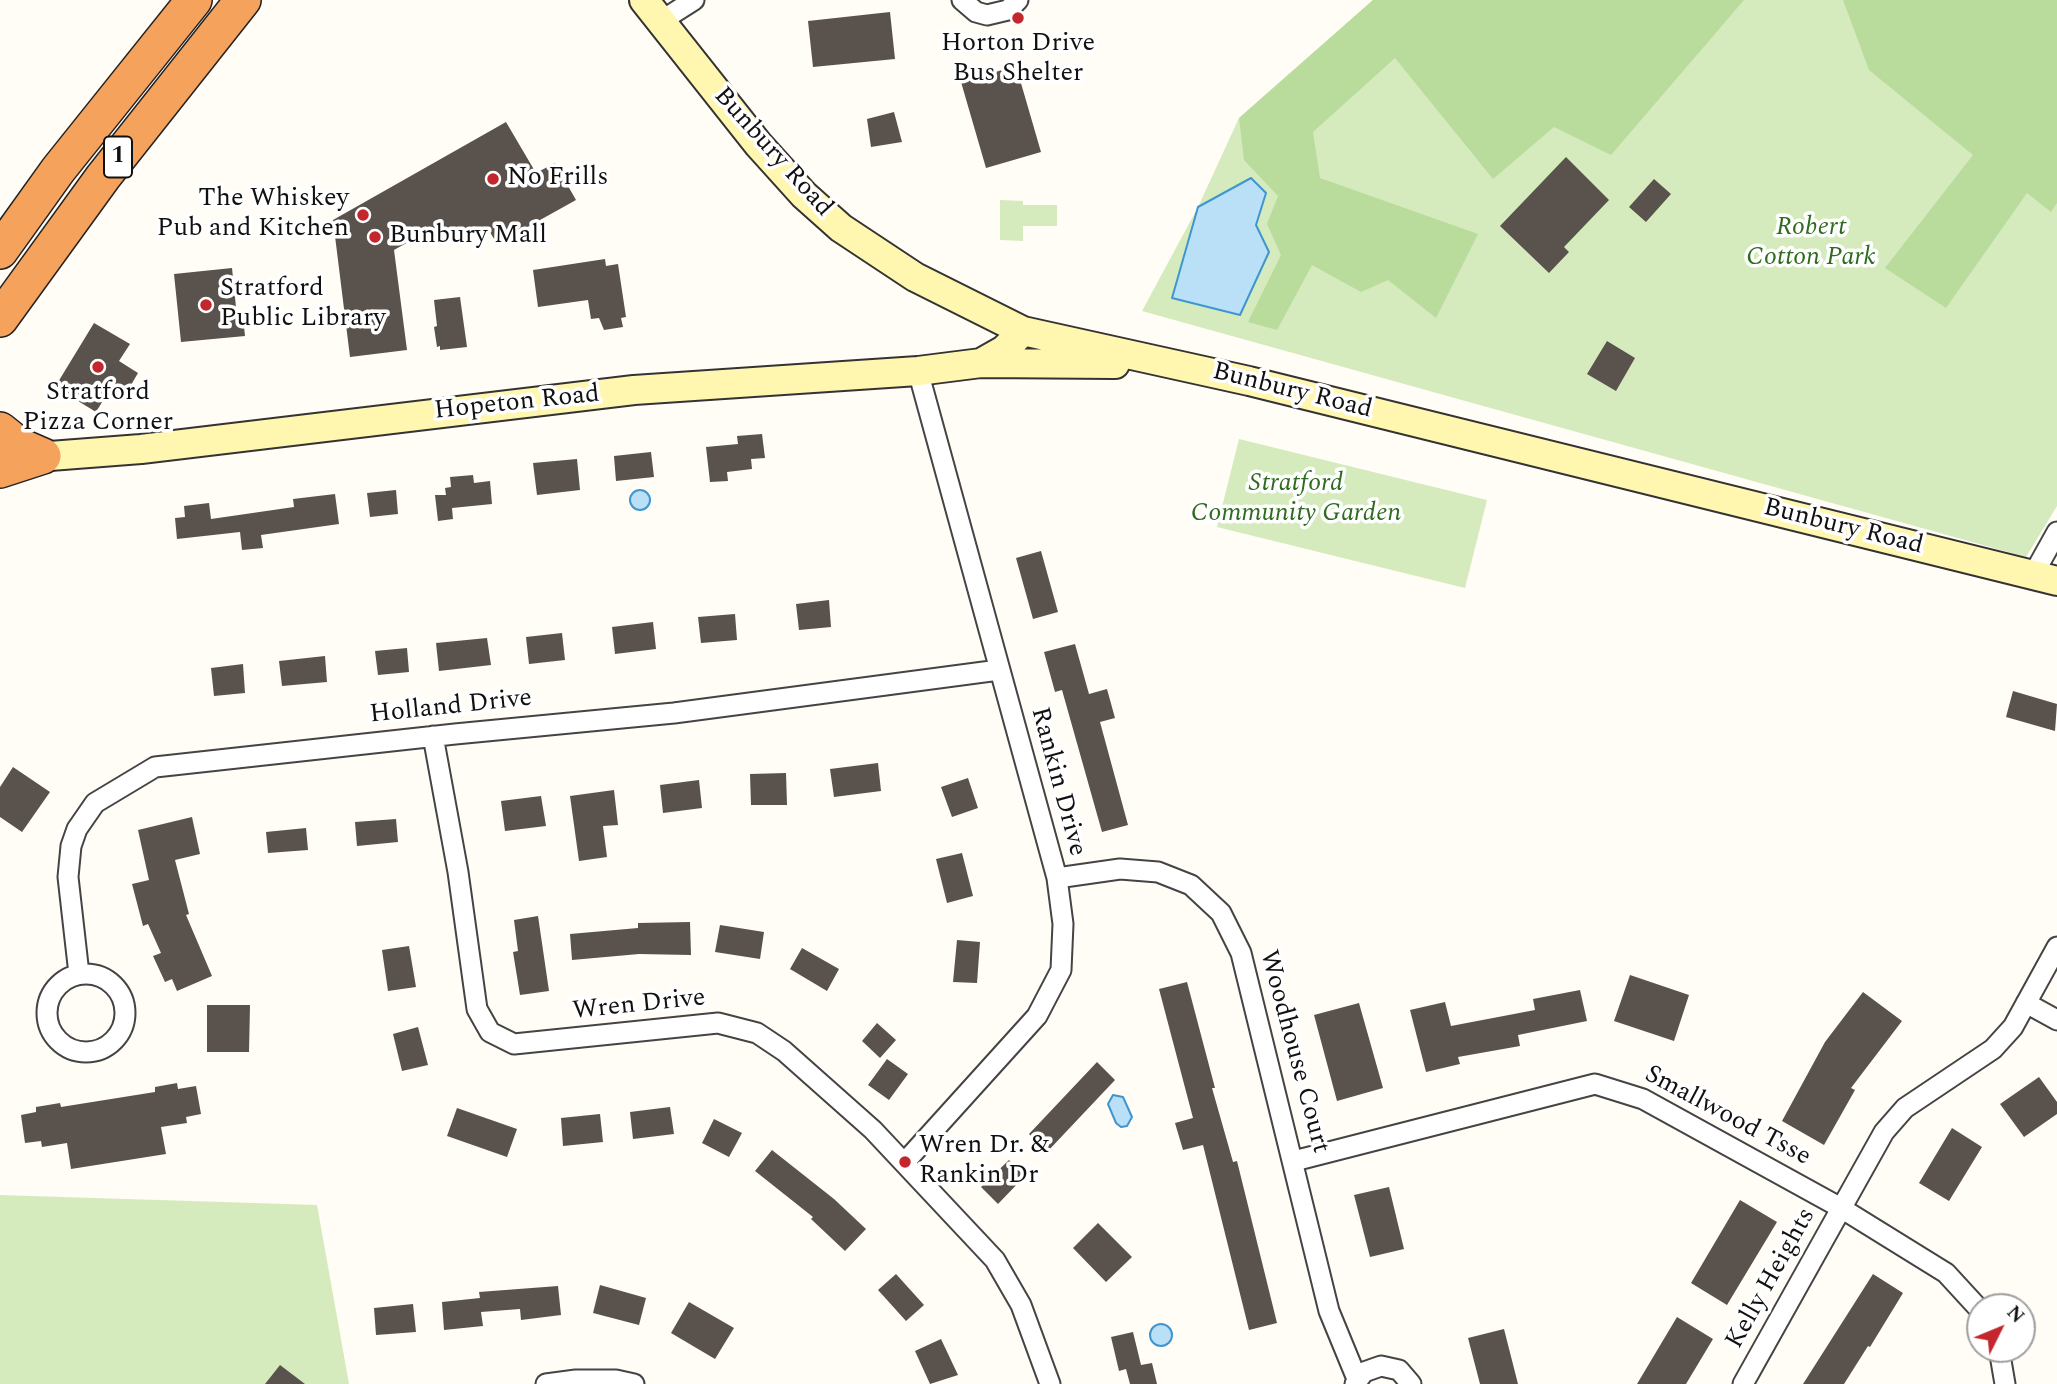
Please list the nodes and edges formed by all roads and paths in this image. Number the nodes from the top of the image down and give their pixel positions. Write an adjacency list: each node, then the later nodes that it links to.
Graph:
1 (194, 0): 7 (highway, 1)
2 (243, 0): 8 (highway, 1)
3 (694, 0): 6 (street)
4 (962, 0): 5 (street)
5 (1018, 0)
6 (653, 10): 9 (main road, Bunbury Road)
7 (0, 251)
8 (0, 319)
9 (1023, 331): 10 (main road, Hopeton Road); 11 (main road, Bunbury Road)
10 (981, 363): 11 (main road); 12 (main road, Hopeton Road)
11 (1180, 366): 18 (main road, Bunbury Road)
12 (918, 371): 14 (main road, Hopeton Road); 19 (street, Rankin Drive)
13 (0, 430): 14 (highway)
14 (43, 456): 15 (main road, Hopeton Road); 16 (highway)
15 (0, 460)
16 (0, 470)
17 (2057, 532): 18 (street)
18 (2045, 578)
19 (999, 670): 20 (street, Holland Drive); 21 (street, Rankin Drive)
20 (433, 736): 23 (street, Holland Drive); 27 (street, Wren Drive)
21 (1056, 878): 26 (street, Woodhouse Court); 27 (street, Rankin Drive)
22 (2057, 947): 24 (street, Kelly Heights)
23 (79, 974): 23 (street)
24 (2026, 1003): 25 (street); 28 (street, Kelly Heights)
25 (2057, 1020)
26 (1294, 1161): 28 (street, Smallwood Tsse); 31 (street, Woodhouse Court)
27 (905, 1162): 34 (street, Wren Drive)
28 (1841, 1208): 29 (street, Smallwood Tsse); 36 (street, Kelly Heights)
29 (1966, 1294)
30 (2001, 1363): 37 (street)
31 (1356, 1381): 35 (street, Woodhouse Court)
32 (545, 1384): 33 (street)
33 (634, 1384)
34 (1050, 1384)
35 (1411, 1384)
36 (1743, 1384)
37 (2005, 1384)

